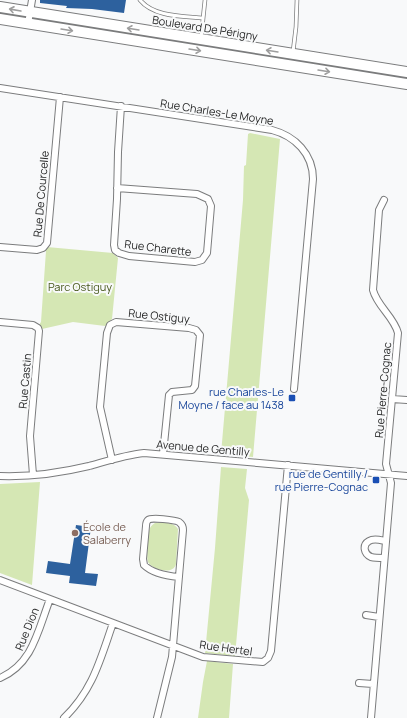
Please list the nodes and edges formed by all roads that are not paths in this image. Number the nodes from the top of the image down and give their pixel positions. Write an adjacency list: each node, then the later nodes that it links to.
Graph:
1 (32, 0): 6 (street)
2 (140, 0): 7 (lane)
3 (204, 0): 7 (lane)
4 (297, 0): 11 (lane)
5 (0, 7): 6 (main road, Boulevard De Périgny, one-way to 5)
6 (30, 12): 9 (street); 10 (main road, Boulevard De Périgny, one-way to 6)
7 (203, 18): 10 (lane)
8 (0, 19): 9 (main road)
9 (28, 24): 13 (main road, one-way to 13)
10 (201, 39): 11 (main road, Boulevard De Périgny, one-way to 10)
11 (292, 54): 12 (main road, Boulevard De Périgny)
12 (407, 72)
13 (407, 84)
14 (0, 88): 15 (street, Rue Charles-Le Moyne)
15 (60, 97): 16 (street, Rue Charles-Le Moyne); 19 (street, Rue De Courcelle)
16 (121, 106): 17 (street, Rue Charette); 21 (street, Rue Charles-Le Moyne)
17 (117, 188): 17 (street, Rue Charette)
18 (384, 200): 22 (street, Rue Pierre-Cognac)
19 (0, 247)
20 (0, 322): 28 (street, Rue Castin)
21 (294, 390)
22 (392, 399): 23 (street); 27 (street, Rue Pierre-Cognac)
23 (407, 400)
24 (164, 454): 25 (street, Avenue de Gentilly); 25 (street, Rue Ostiguy); 26 (street, Avenue de Gentilly)
25 (112, 460): 28 (street, Avenue de Gentilly)
26 (288, 466): 27 (street, Avenue de Gentilly); 39 (street, Rue Hertel)
27 (389, 474): 30 (street, Avenue de Gentilly); 31 (street, Rue Pierre-Cognac)
28 (33, 475): 29 (street, Avenue de Gentilly)
29 (0, 476)
30 (407, 476)
31 (385, 541): 32 (street, Rue Pierre-Cognac); 32 (street)
32 (384, 558): 37 (street, Rue Pierre-Cognac)
33 (179, 577): 33 (street); 39 (street)
34 (0, 580): 35 (street, Rue Hertel)
35 (50, 599): 38 (street, Rue Hertel); 40 (street, Rue Dion)
36 (366, 615): 37 (street)
37 (379, 616): 42 (street, Rue Pierre-Cognac)
38 (113, 623): 39 (street, Rue Hertel); 43 (street)
39 (174, 646): 44 (street)
40 (0, 678)
41 (359, 683): 42 (street)
42 (373, 684): 45 (street, Rue Pierre-Cognac)
43 (64, 718)
44 (157, 718)
45 (371, 718)

